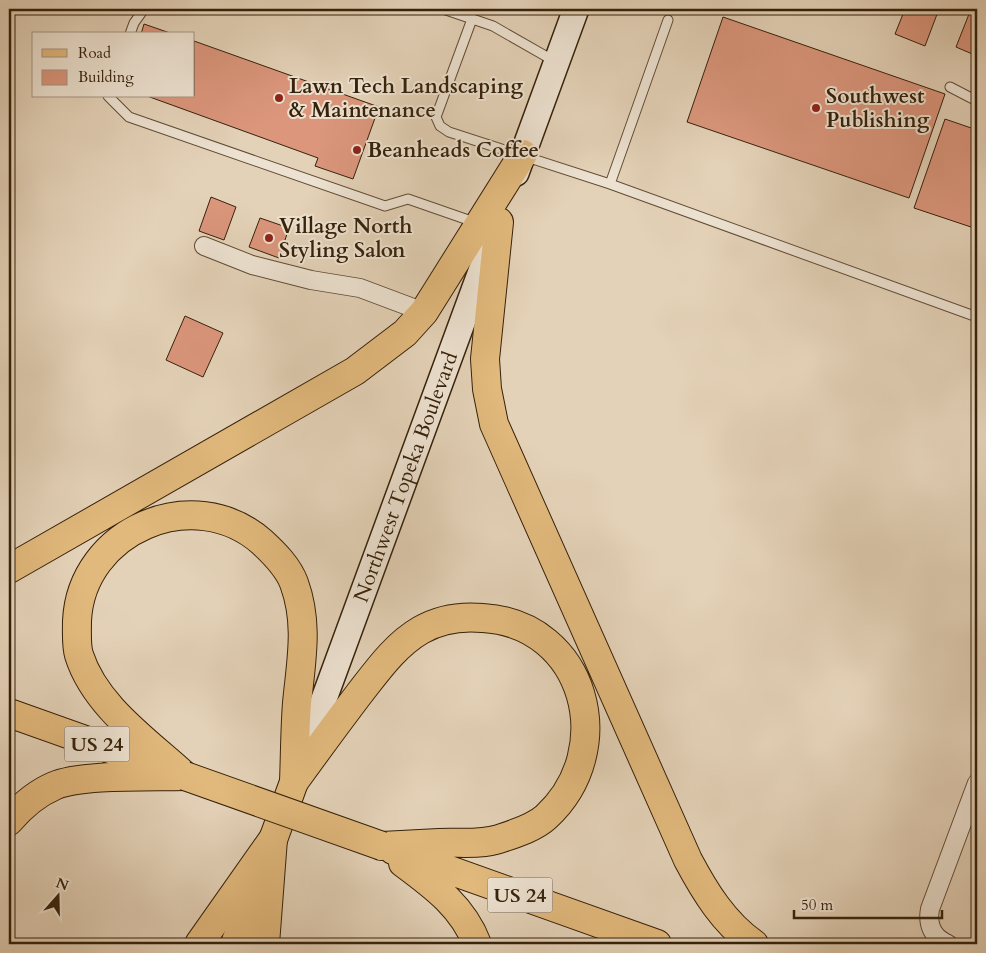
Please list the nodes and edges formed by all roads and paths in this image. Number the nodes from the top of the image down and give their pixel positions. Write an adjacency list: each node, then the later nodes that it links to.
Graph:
1 (144, 9): 6 (lane)
2 (443, 9): 4 (lane)
3 (576, 9): 7 (main road)
4 (472, 19): 7 (lane); 11 (lane)
5 (668, 20): 12 (lane)
6 (131, 32)
7 (556, 62): 11 (main road)
8 (950, 87): 10 (lane)
9 (110, 98): 13 (lane)
10 (977, 102)
11 (523, 154): 12 (lane); 13 (main road)
12 (610, 184): 16 (lane)
13 (489, 223): 15 (main road); 20 (main road, Northwest Topeka Boulevard); 31 (main road)
14 (204, 246): 15 (street)
15 (424, 312): 17 (main road)
16 (977, 317)
17 (9, 569)
18 (9, 713): 19 (main road, US 24)
19 (185, 776): 20 (main road); 23 (main road); 25 (main road, US 24, bridge)
20 (294, 782): 24 (main road, Northwest Topeka Boulevard); 25 (main road)
21 (977, 783): 22 (street)
22 (972, 811): 32 (street)
23 (9, 821)
24 (273, 839): 26 (main road); 27 (main road, Northwest Topeka Boulevard); 28 (main road)
25 (382, 846): 29 (main road); 30 (main road, US 24)
26 (199, 944)
27 (235, 944)
28 (265, 944)
29 (477, 944)
30 (657, 944)
31 (754, 944)
32 (948, 944)

